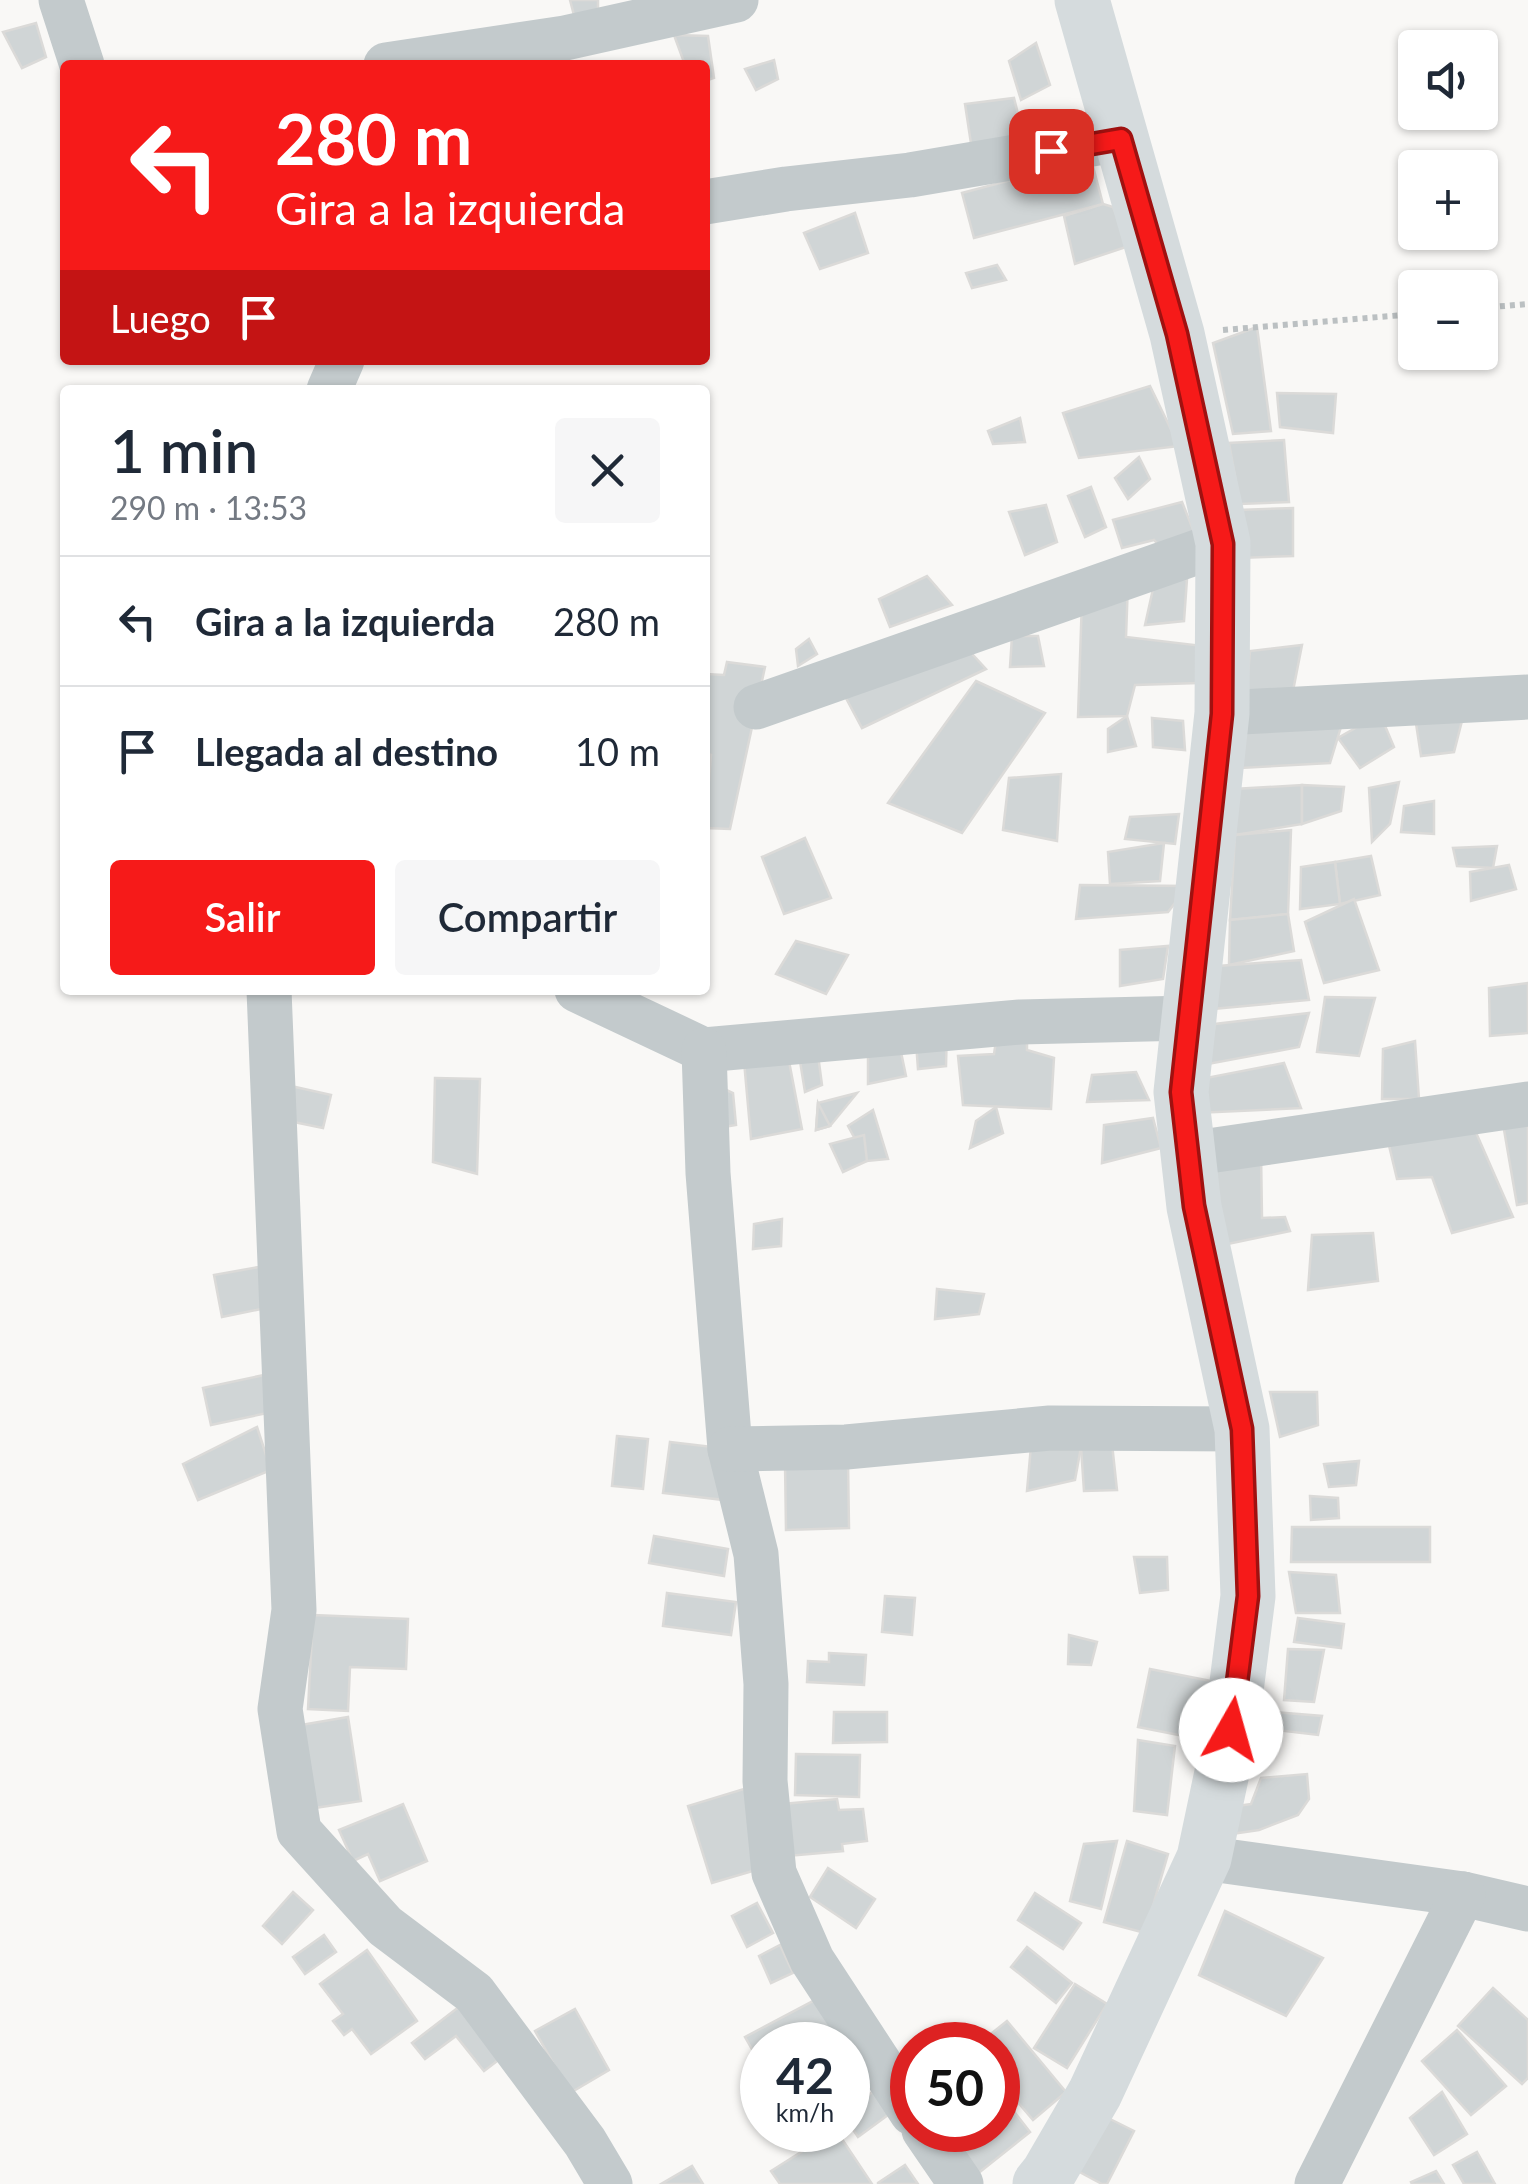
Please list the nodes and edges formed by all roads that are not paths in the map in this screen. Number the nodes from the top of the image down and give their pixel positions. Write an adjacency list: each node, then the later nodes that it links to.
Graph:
1 (61, 0): 5 (street)
2 (736, 0): 4 (street)
3 (1082, 0): 7 (main road)
4 (559, 19): 6 (street)
5 (80, 60)
6 (405, 60)
7 (1121, 139): 8 (street); 9 (main road)
8 (710, 201)
9 (1223, 544): 11 (street); 12 (main road)
10 (1528, 698): 12 (street)
11 (756, 707)
12 (1222, 714): 15 (main road)
13 (269, 995): 26 (street)
14 (588, 995): 16 (street)
15 (1189, 1018): 16 (street); 18 (main road)
16 (704, 1050): 20 (street)
17 (1528, 1104): 18 (street)
18 (1188, 1154): 19 (main road)
19 (1242, 1429): 20 (street); 21 (main road)
20 (730, 1449): 24 (street)
21 (1204, 1858): 22 (street); 28 (main road)
22 (1464, 1894): 23 (street); 29 (street)
23 (1528, 1909)
24 (890, 2080)
25 (939, 2152): 27 (street)
26 (608, 2183)
27 (961, 2184)
28 (1040, 2184)
29 (1317, 2184)

